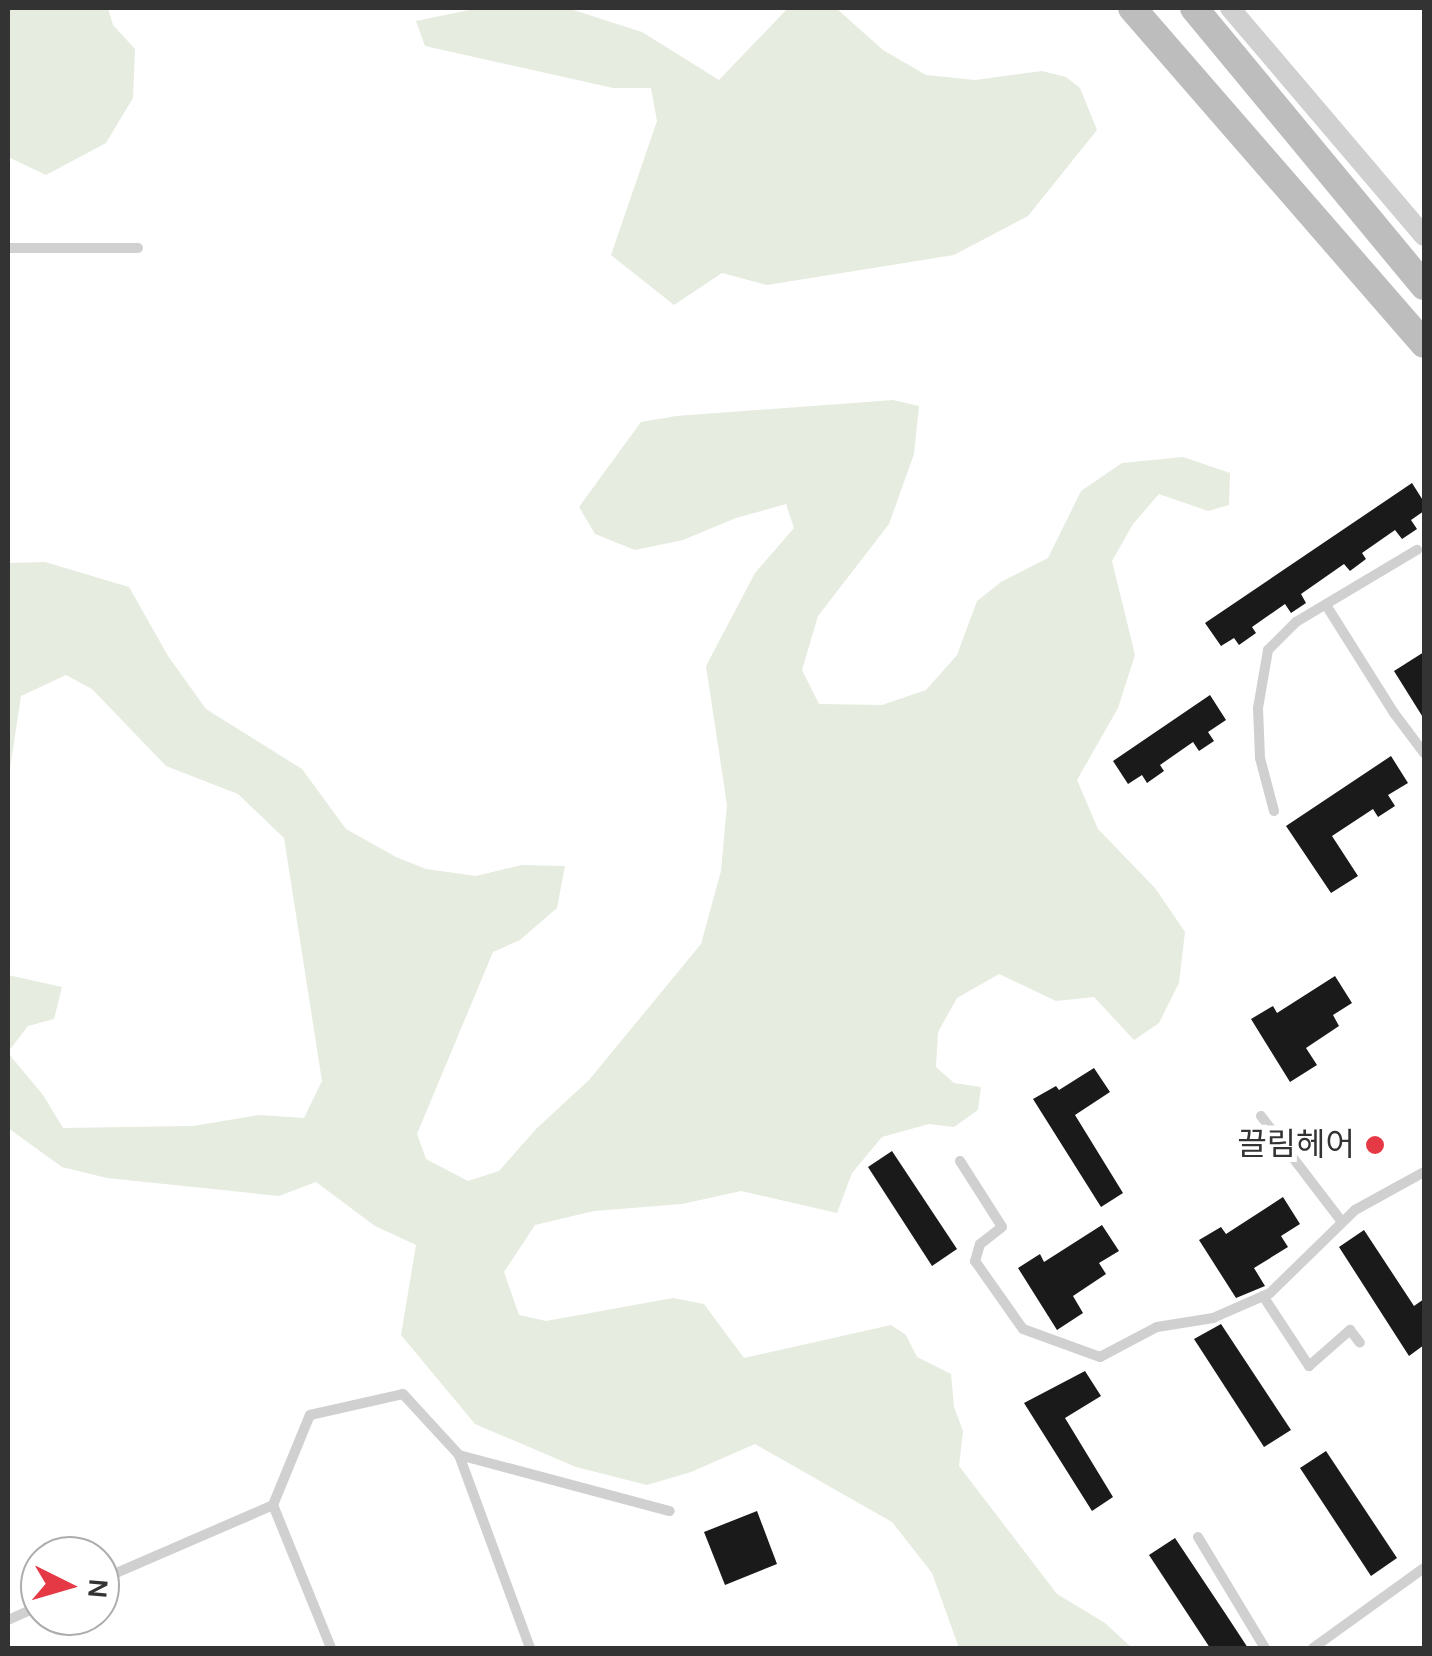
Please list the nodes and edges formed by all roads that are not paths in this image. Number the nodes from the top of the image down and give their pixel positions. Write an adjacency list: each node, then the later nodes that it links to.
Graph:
1 (1132, 8): 8 (street)
2 (1194, 8): 7 (street)
3 (1230, 8): 4 (street)
4 (1424, 236)
5 (8, 248): 6 (lane)
6 (138, 248)
7 (1424, 286)
8 (1424, 344)
9 (1418, 550): 10 (lane)
10 (1326, 604): 11 (lane); 12 (lane)
11 (1424, 754)
12 (1274, 811)
13 (1260, 1116): 16 (lane)
14 (960, 1161): 17 (lane)
15 (1424, 1172): 16 (lane)
16 (1342, 1222): 17 (lane)
17 (1263, 1296): 18 (lane)
18 (1360, 1342)
19 (458, 1456): 20 (lane); 21 (lane); 26 (lane)
20 (273, 1505): 24 (lane); 25 (lane)
21 (670, 1511)
22 (1198, 1537): 27 (lane)
23 (1424, 1568): 28 (lane)
24 (120, 1571)
25 (331, 1648)
26 (530, 1648)
27 (1265, 1648)
28 (1313, 1648)

